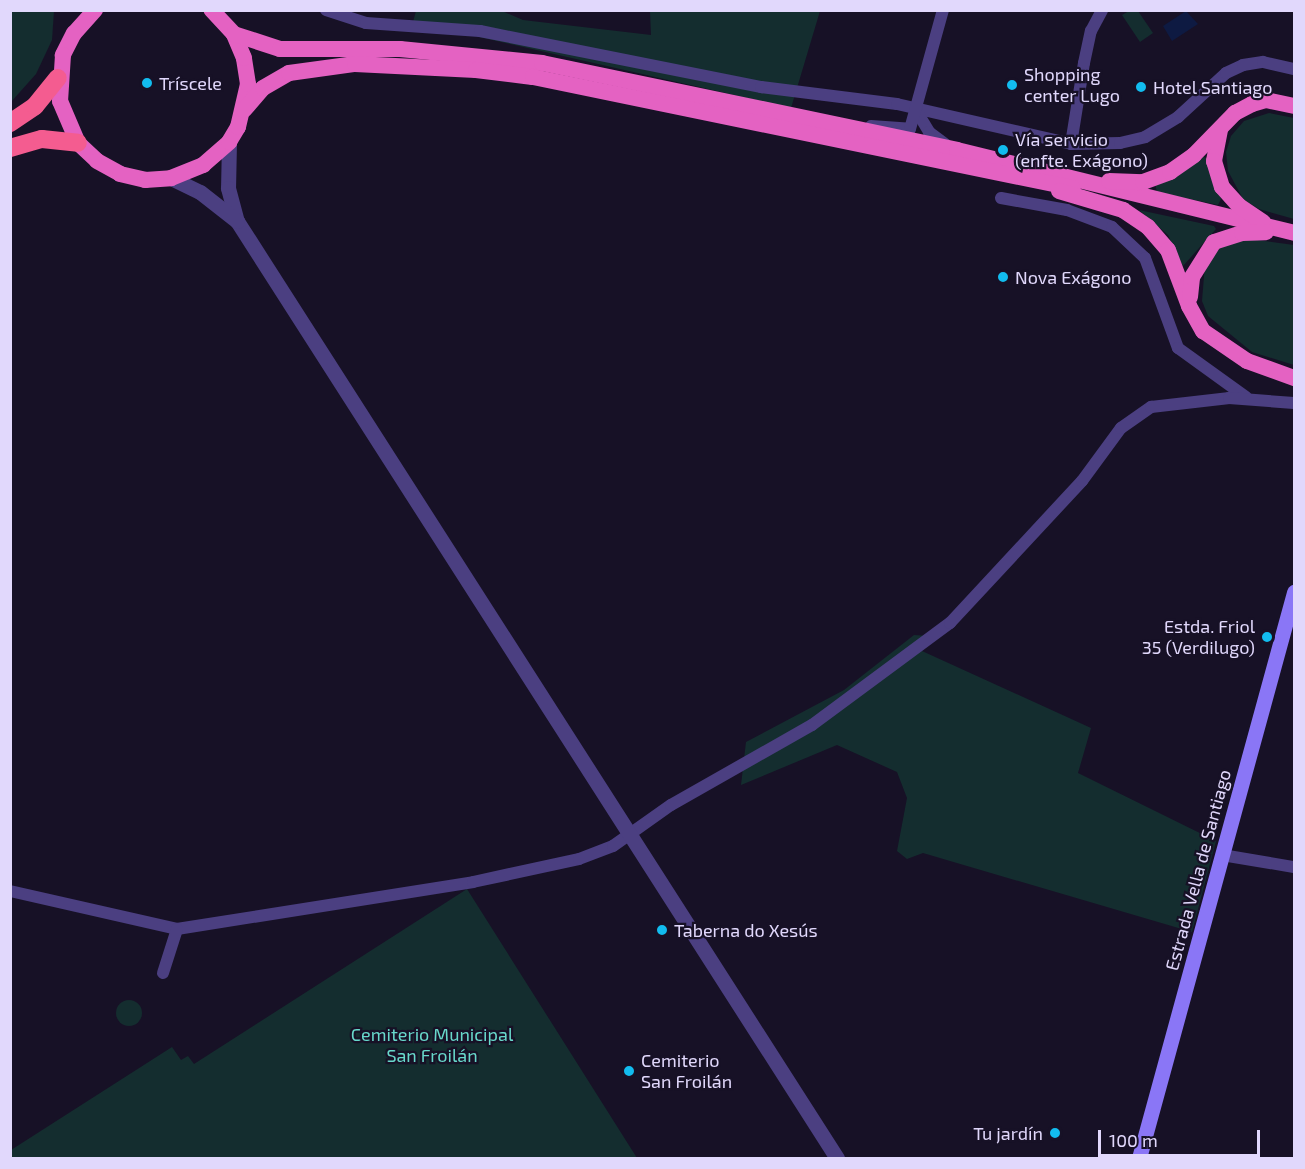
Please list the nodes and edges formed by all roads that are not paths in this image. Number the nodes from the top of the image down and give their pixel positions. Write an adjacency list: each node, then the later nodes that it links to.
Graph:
1 (73, 10): 7 (highway)
2 (95, 10): 7 (highway)
3 (212, 10): 8 (highway)
4 (326, 10): 13 (street)
5 (943, 10): 13 (street)
6 (1102, 10): 19 (street)
7 (74, 33): 10 (highway)
8 (234, 34): 12 (highway); 15 (highway)
9 (1294, 69): 19 (street)
10 (58, 78): 14 (highway); 18 (highway)
11 (1293, 106): 16 (highway)
12 (244, 110): 17 (highway); 22 (highway)
13 (916, 110): 15 (street); 19 (street); 21 (street)
14 (10, 123)
15 (849, 128): 21 (highway)
16 (1220, 130): 22 (highway); 26 (highway)
17 (229, 142): 23 (highway); 25 (street)
18 (78, 143): 20 (highway); 23 (highway)
19 (1071, 144)
20 (10, 148)
21 (957, 150): 22 (highway)
22 (1030, 175): 26 (highway); 28 (highway)
23 (171, 178): 25 (street)
24 (1001, 198): 30 (street)
25 (237, 220): 33 (street)
26 (1270, 227): 27 (highway)
27 (1291, 232): 28 (highway)
28 (1189, 306): 29 (highway)
29 (1294, 378)
30 (1247, 398): 31 (street); 33 (street)
31 (1294, 403)
32 (1294, 592): 34 (main road, Estrada Vella de Santiago)
33 (629, 835): 37 (street); 39 (street)
34 (1222, 855): 35 (street); 40 (main road, Estrada Vella de Santiago)
35 (1294, 867)
36 (10, 891): 37 (street)
37 (177, 929): 38 (street)
38 (163, 973)
39 (837, 1158)
40 (1139, 1158)

